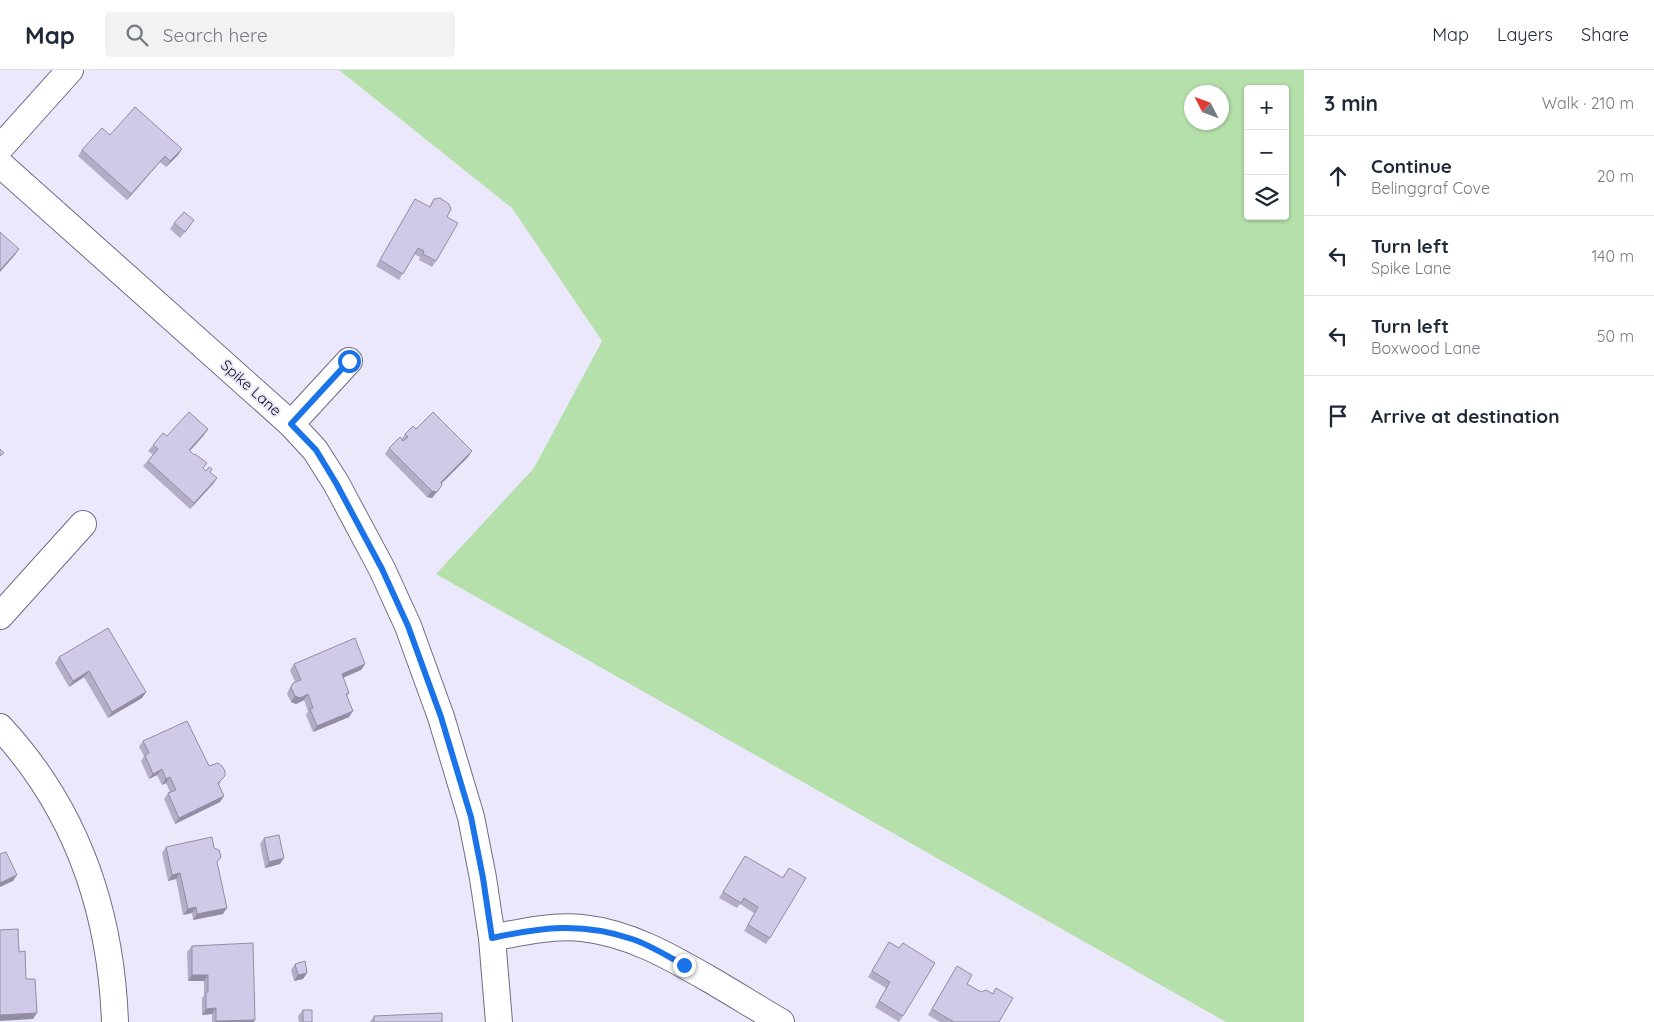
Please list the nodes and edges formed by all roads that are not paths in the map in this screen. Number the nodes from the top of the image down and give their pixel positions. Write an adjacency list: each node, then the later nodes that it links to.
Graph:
1 (70, 70): 2 (street)
2 (0, 148)
3 (0, 164): 5 (street, Spike Lane)
4 (349, 361): 5 (street)
5 (291, 424): 9 (street, Spike Lane)
6 (83, 524): 7 (street)
7 (0, 616)
8 (0, 727): 10 (street)
9 (492, 938): 11 (street, Spike Lane); 12 (street)
10 (115, 1022)
11 (499, 1022)
12 (781, 1022)

